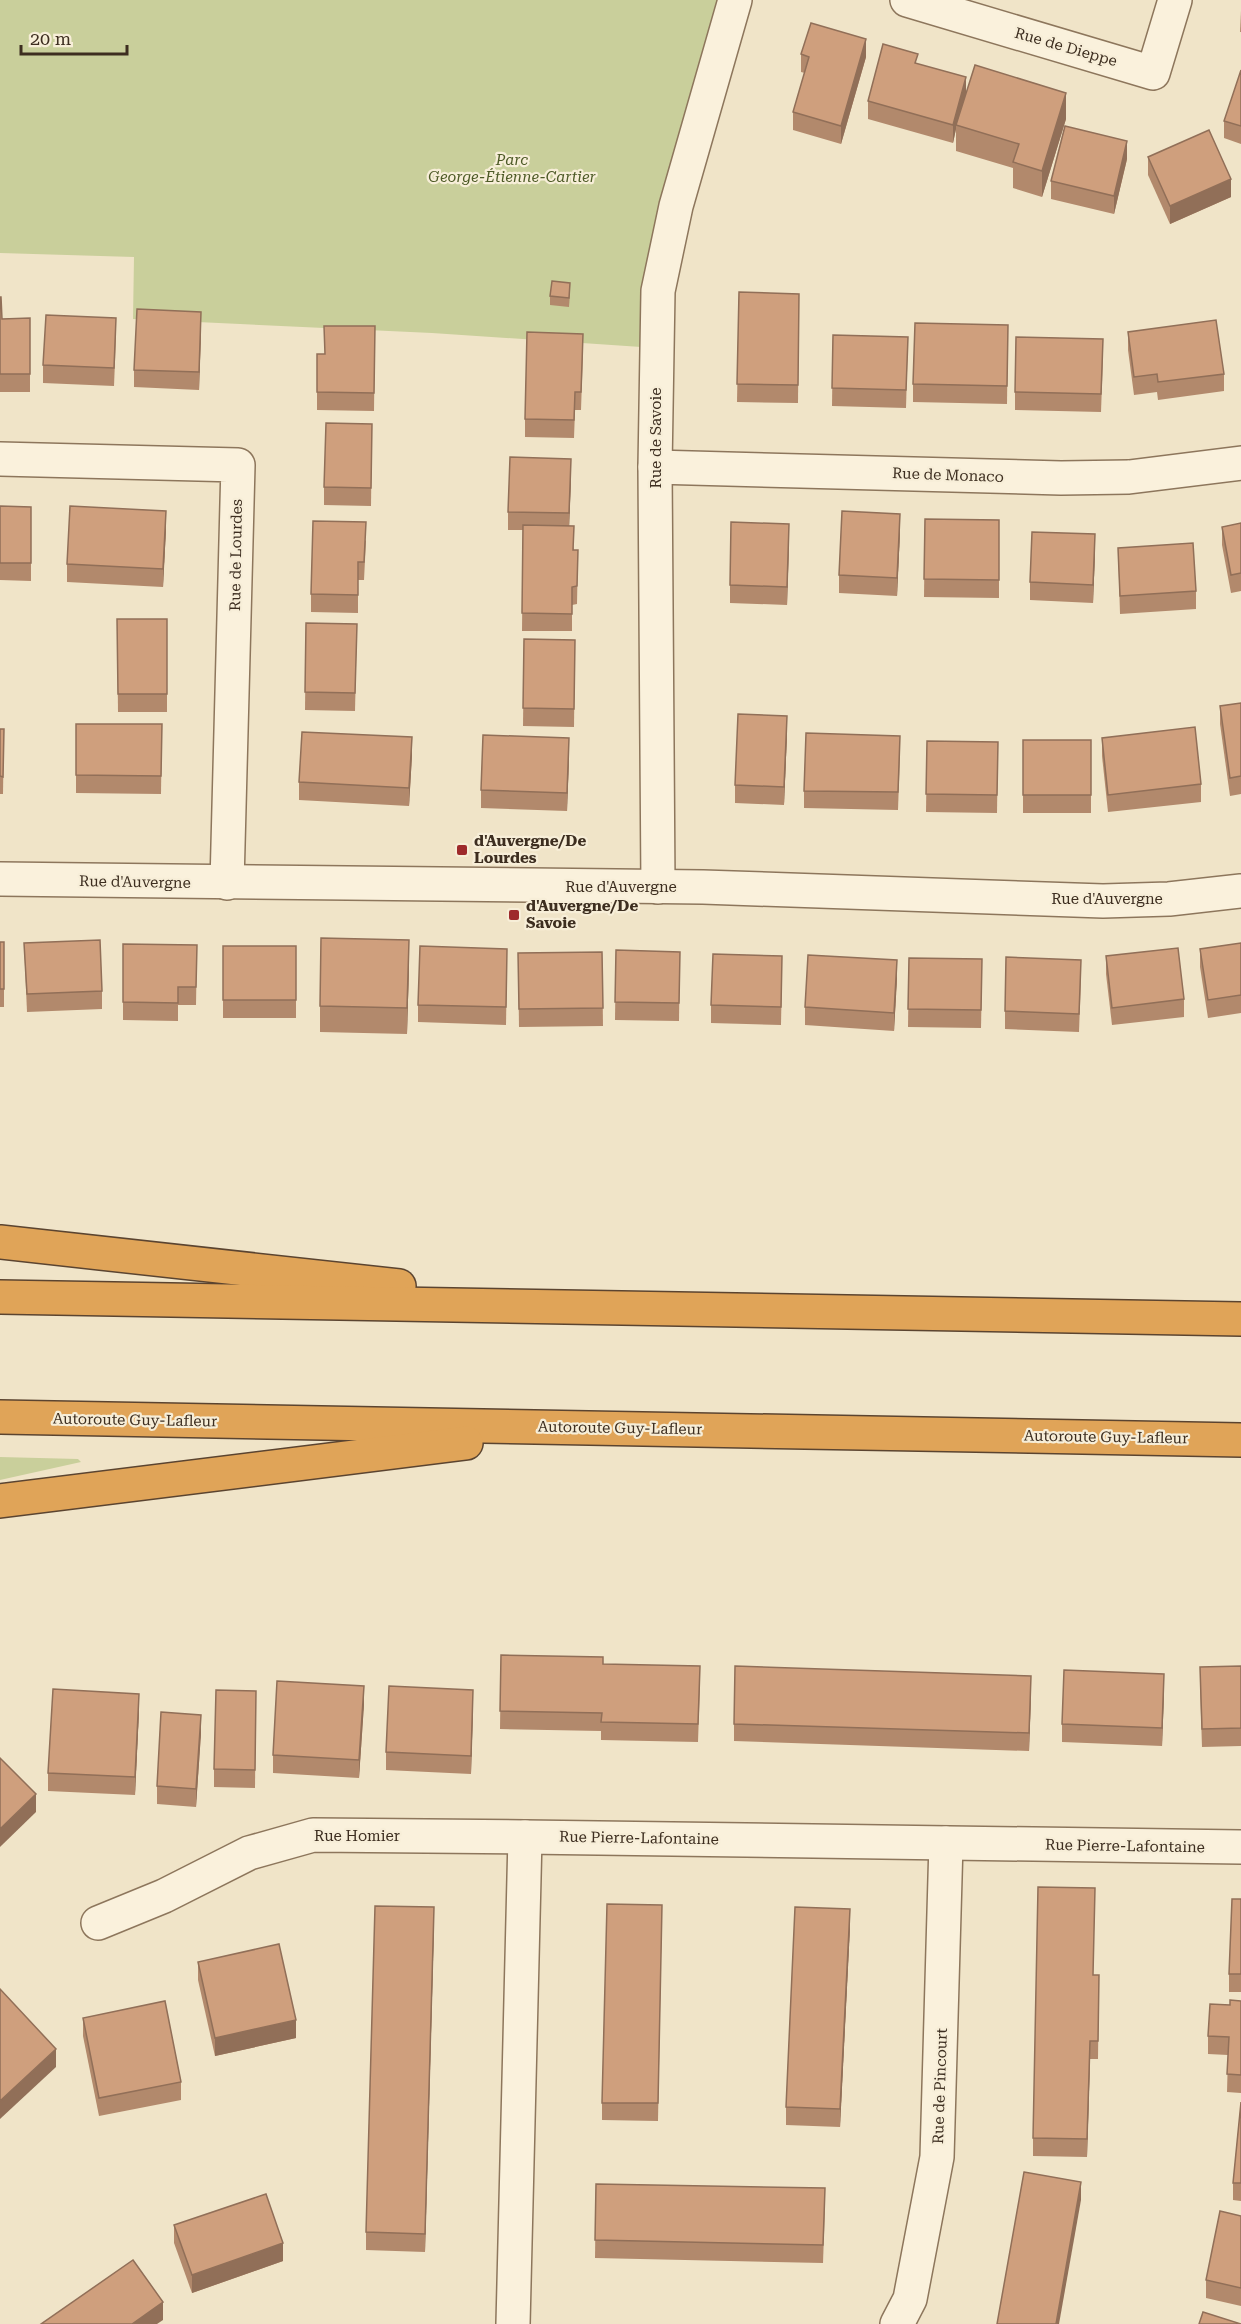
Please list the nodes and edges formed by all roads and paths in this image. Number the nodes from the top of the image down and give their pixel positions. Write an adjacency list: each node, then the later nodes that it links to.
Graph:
1 (735, 0): 6 (street, Rue de Savoie)
2 (907, 0): 3 (street, Rue de Dieppe)
3 (1175, 0)
4 (0, 459): 8 (street, Rue de Lourdes)
5 (1241, 463): 6 (street, Rue de Monaco)
6 (655, 467): 9 (street, Rue de Savoie)
7 (0, 879): 8 (street, Rue d'Auvergne)
8 (227, 884): 9 (street, Rue d'Auvergne)
9 (657, 887): 10 (street, Rue d'Auvergne)
10 (1241, 891)
11 (0, 1242): 13 (highway)
12 (0, 1297): 13 (highway)
13 (598, 1309): 14 (highway)
14 (1241, 1318)
15 (0, 1417): 16 (highway, Autoroute Guy-Lafleur)
16 (591, 1428): 17 (highway, Autoroute Guy-Lafleur); 18 (highway)
17 (1241, 1440)
18 (0, 1501)
19 (525, 1836): 20 (street, Rue Pierre-Lafontaine); 22 (street, Rue Homier); 23 (street)
20 (946, 1843): 21 (street, Rue Pierre-Lafontaine); 24 (street, Rue de Pincourt)
21 (1241, 1847)
22 (98, 1923)
23 (513, 2324)
24 (897, 2324)

